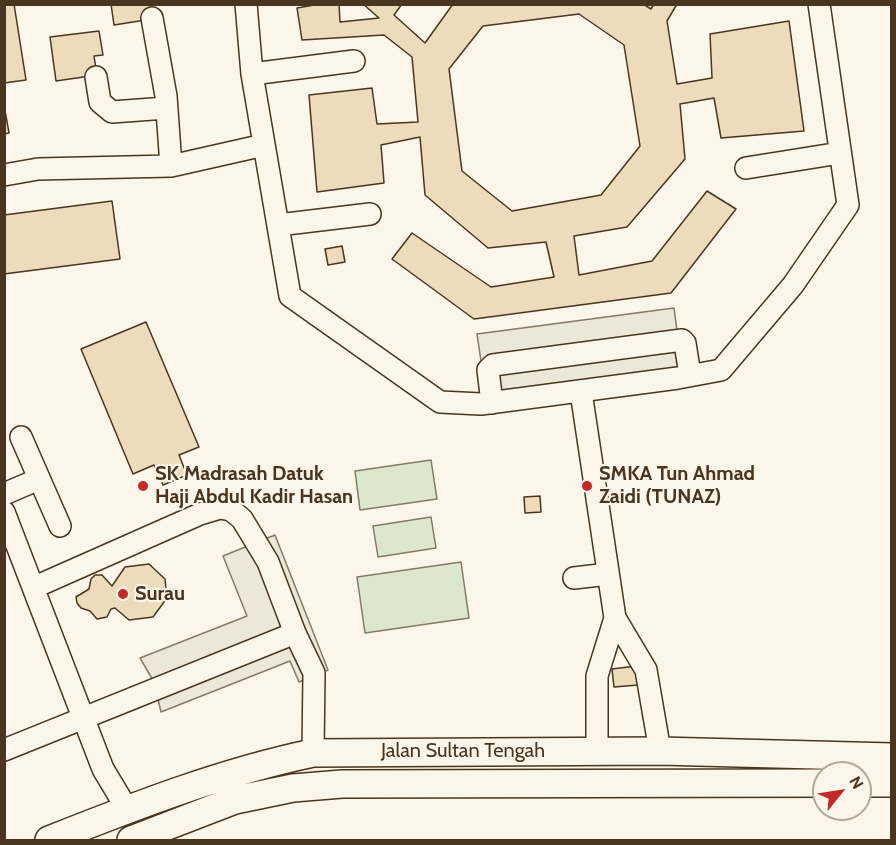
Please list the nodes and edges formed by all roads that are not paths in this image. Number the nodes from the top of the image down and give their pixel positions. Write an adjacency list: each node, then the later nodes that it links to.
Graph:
1 (246, 4): 5 (lane)
2 (819, 4): 9 (lane)
3 (153, 18): 7 (lane)
4 (354, 61): 5 (lane)
5 (252, 74): 8 (lane)
6 (96, 77): 7 (lane)
7 (166, 108): 10 (lane)
8 (264, 145): 10 (lane); 14 (lane)
9 (840, 153): 11 (lane); 15 (lane)
10 (171, 166): 12 (lane)
11 (746, 168)
12 (4, 176)
13 (370, 214): 14 (lane)
14 (278, 225): 17 (lane)
15 (690, 375): 16 (lane); 17 (lane)
16 (581, 392): 17 (lane); 23 (lane)
17 (492, 403)
18 (21, 437): 19 (lane)
19 (39, 479): 20 (lane); 22 (lane)
20 (4, 494)
21 (4, 512): 25 (lane)
22 (60, 526)
23 (608, 574): 24 (lane); 26 (lane)
24 (574, 578)
25 (35, 586): 27 (lane); 28 (lane)
26 (615, 618): 30 (lane); 31 (lane)
27 (295, 633): 28 (lane); 32 (lane)
28 (84, 717): 29 (lane); 37 (lane)
29 (4, 750)
30 (597, 750): 31 (main road, Jalan Sultan Tengah); 32 (main road, Jalan Sultan Tengah)
31 (660, 751): 33 (main road, Jalan Sultan Tengah)
32 (313, 753): 37 (main road, Jalan Sultan Tengah)
33 (891, 757)
34 (812, 783): 39 (main road, Jalan Sultan Tengah)
35 (872, 783): 36 (main road)
36 (891, 783)
37 (127, 809): 38 (main road, Jalan Sultan Tengah)
38 (49, 840)
39 (131, 840)

